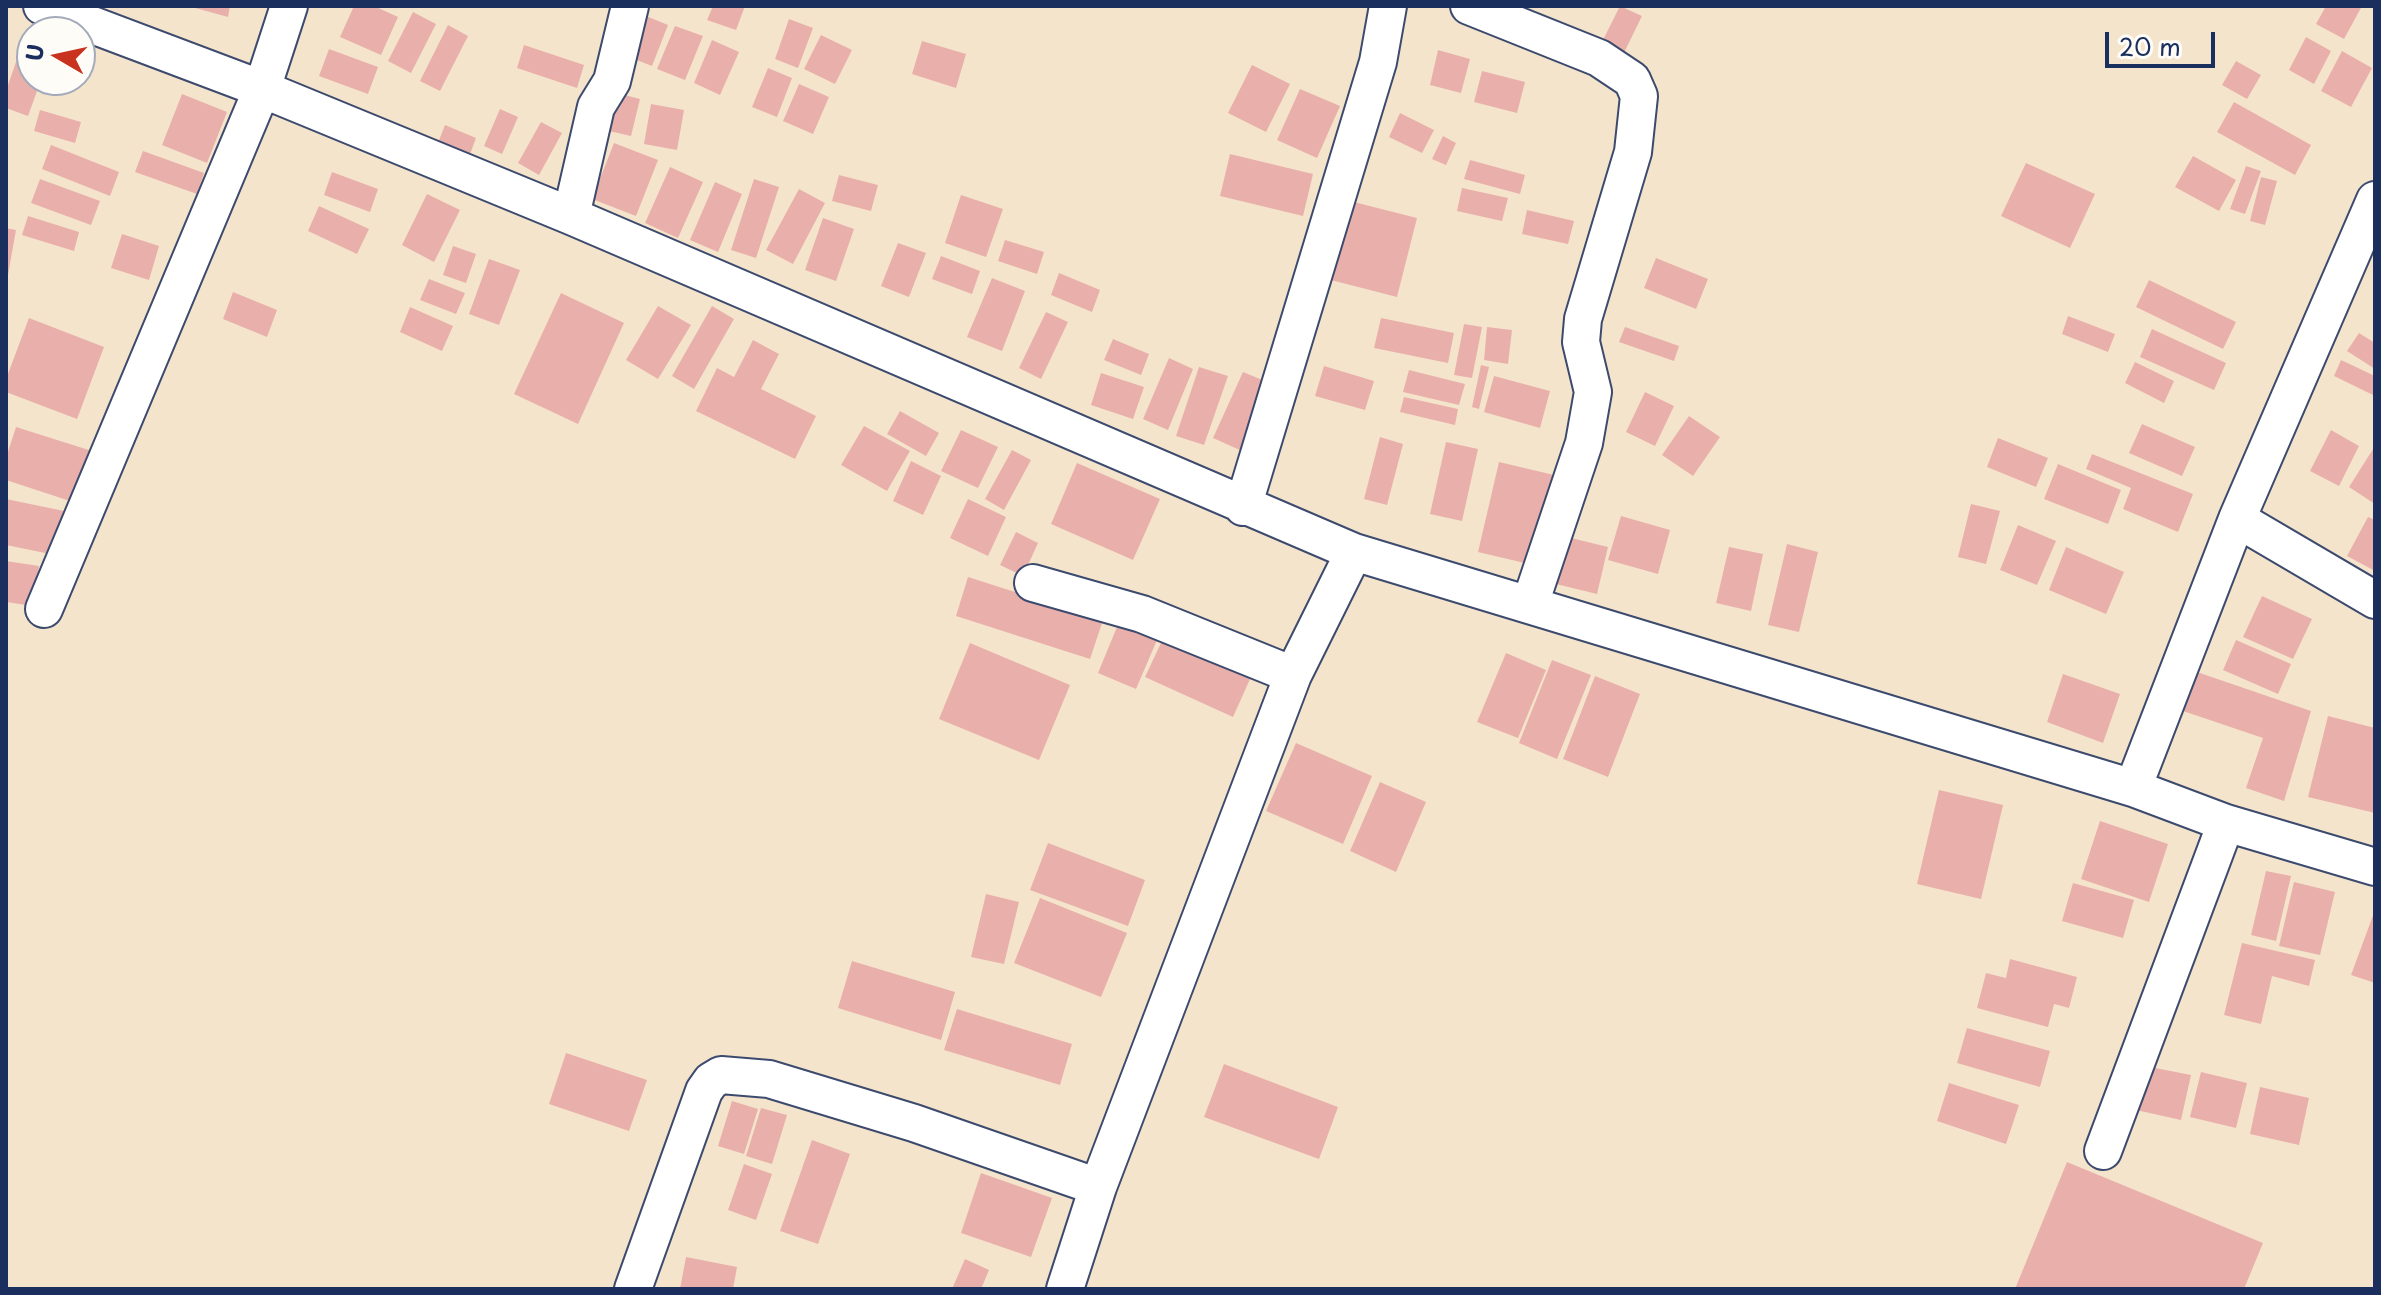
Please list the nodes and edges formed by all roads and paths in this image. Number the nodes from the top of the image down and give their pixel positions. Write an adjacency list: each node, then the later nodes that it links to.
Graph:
1 (42, 6): 6 (street)
2 (289, 6): 6 (street)
3 (630, 6): 8 (street)
4 (1388, 6): 9 (street)
5 (1469, 6): 14 (street)
6 (262, 89): 8 (street); 15 (street)
7 (2375, 200): 10 (street)
8 (571, 216): 9 (street)
9 (1243, 507): 11 (street)
10 (2237, 519): 13 (street); 17 (street)
11 (1354, 552): 14 (street); 16 (street)
12 (1033, 583): 16 (street)
13 (2375, 600)
14 (1530, 604): 17 (street)
15 (44, 609)
16 (1293, 675): 21 (street)
17 (2133, 788): 18 (street)
18 (2226, 823): 19 (street); 20 (street)
19 (2375, 866)
20 (2103, 1151)
21 (1098, 1187): 22 (street); 23 (street)
22 (633, 1289)
23 (1065, 1289)

